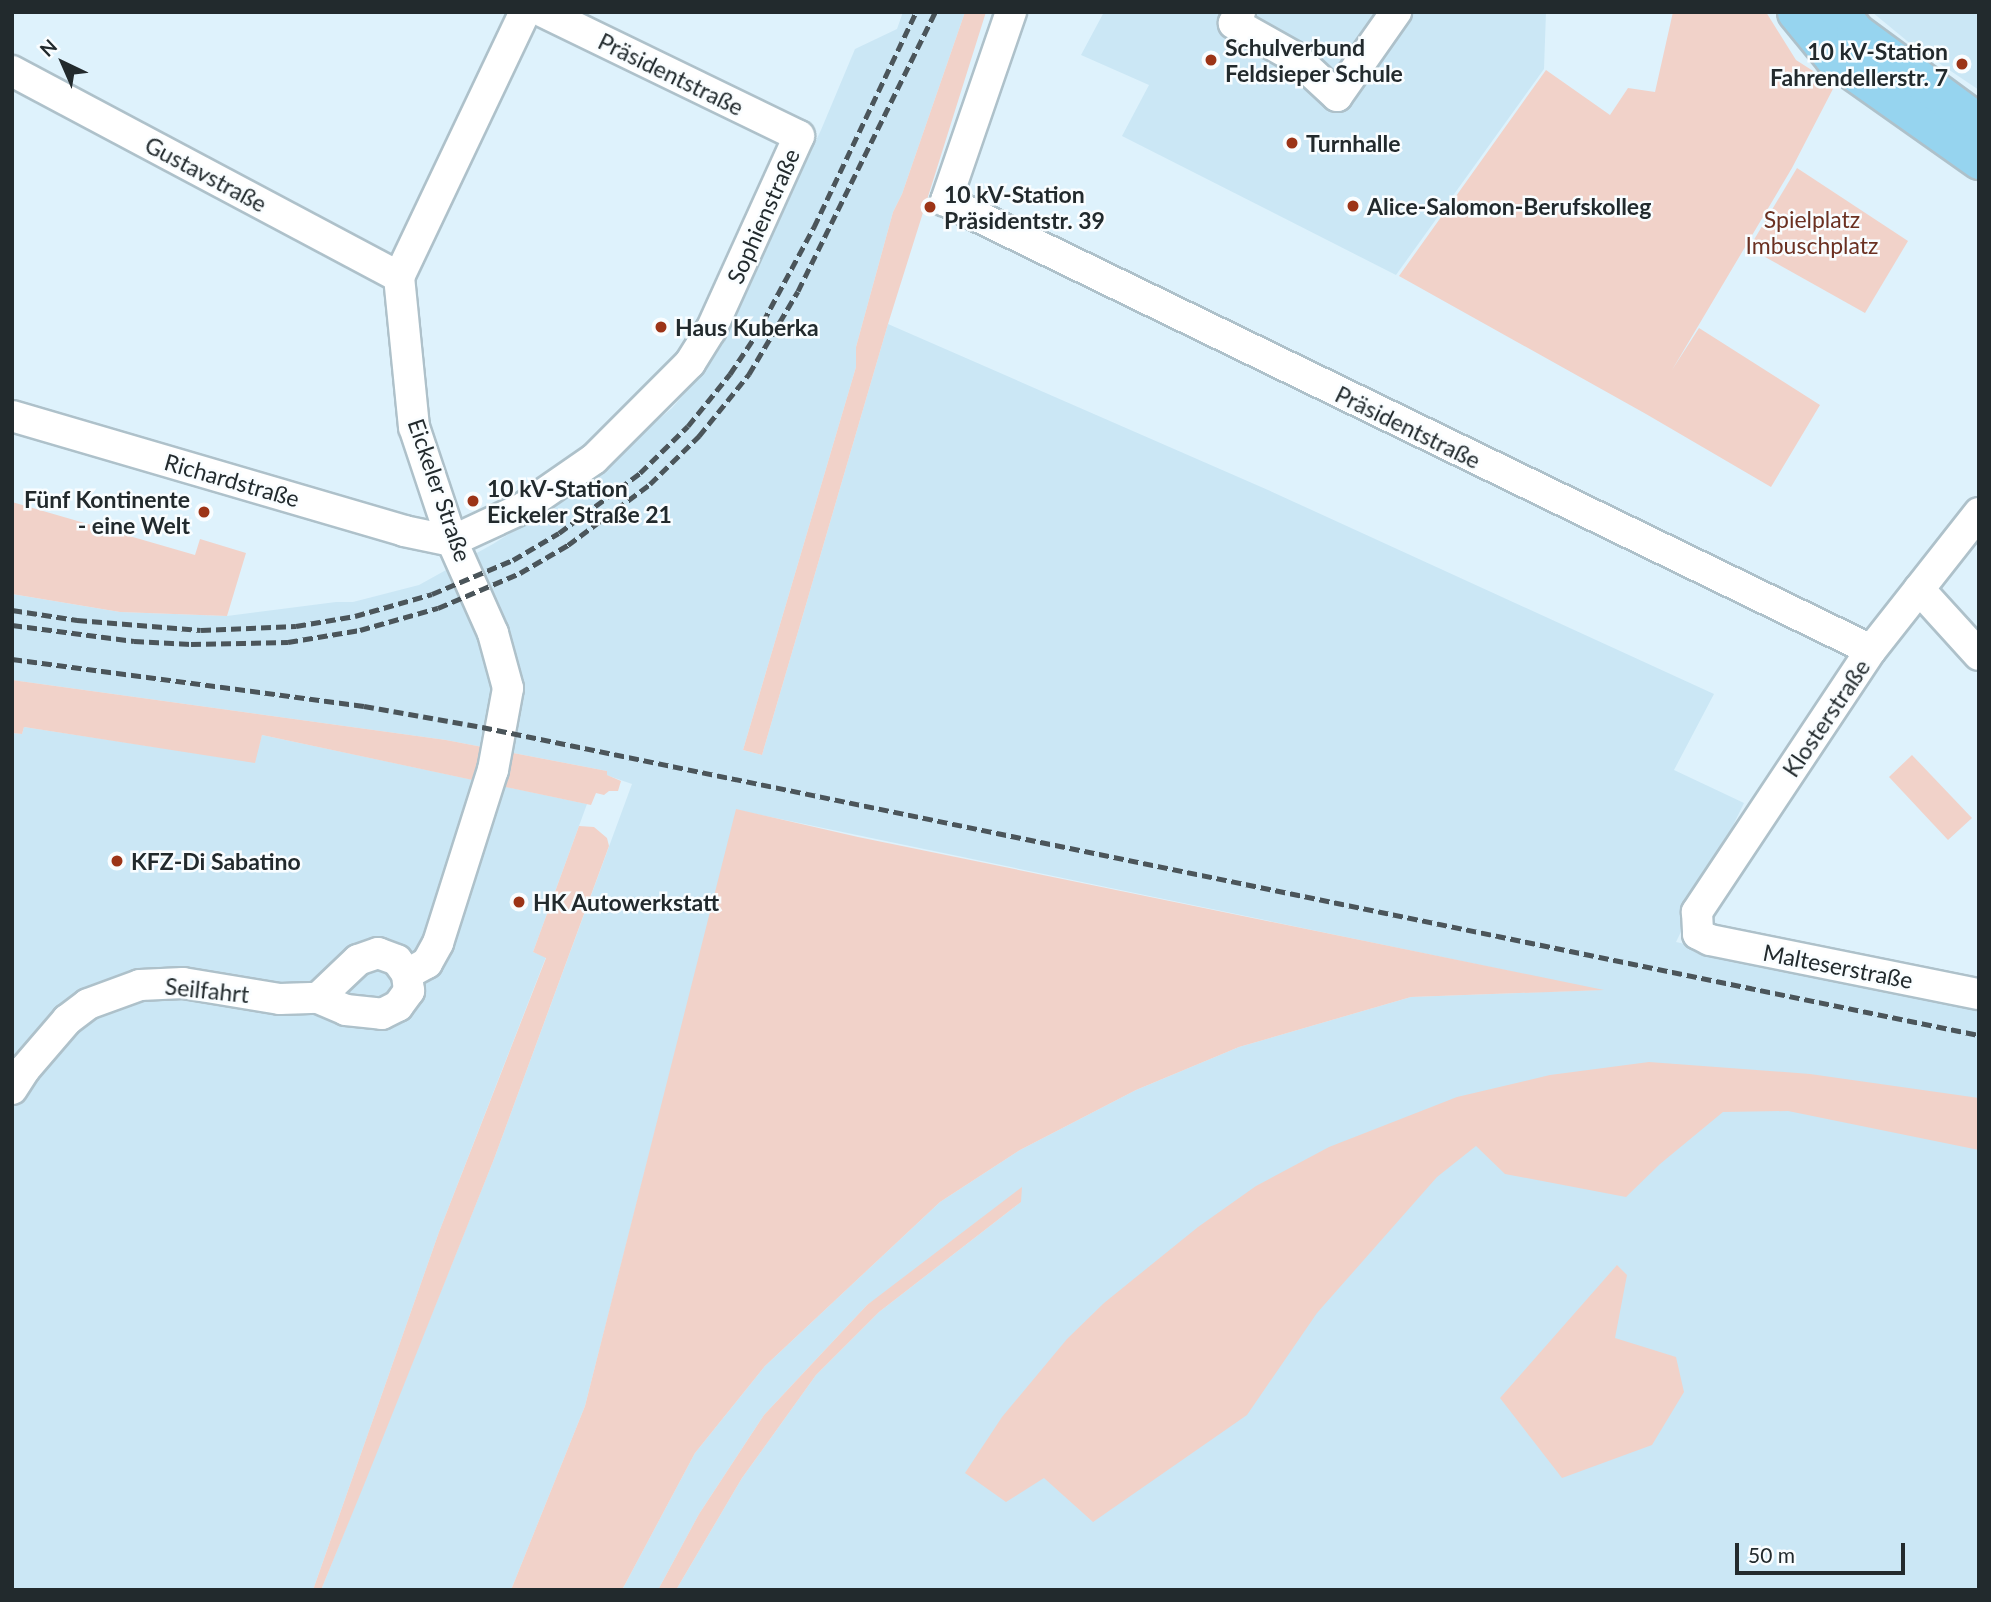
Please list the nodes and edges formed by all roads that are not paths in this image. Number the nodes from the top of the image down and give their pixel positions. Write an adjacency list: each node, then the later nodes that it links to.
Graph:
1 (525, 12): 12 (street)
2 (544, 12): 10 (street, Präsidentstraße)
3 (1011, 12): 17 (street, Präsidentstraße)
4 (1240, 12): 5 (street)
5 (1396, 12)
6 (1796, 12): 11 (main road)
7 (1843, 15): 9 (main road)
8 (12, 71): 12 (street, Gustavstraße)
9 (1979, 122)
10 (799, 136): 15 (street, Sophienstraße)
11 (1979, 160)
12 (399, 276): 15 (street, Eickeler Straße)
13 (12, 416): 15 (street, Richardstraße)
14 (1979, 513): 16 (street, Klosterstraße)
15 (452, 541): 20 (street, Eickeler Straße)
16 (1919, 589): 17 (street, Klosterstraße); 18 (street)
17 (1871, 650): 19 (street, Klosterstraße)
18 (1979, 655)
19 (1698, 934): 21 (street, Malteserstraße)
20 (407, 974): 22 (street); 22 (street, Seilfahrt)
21 (1979, 994)
22 (318, 998): 23 (street, Seilfahrt)
23 (12, 1089)

